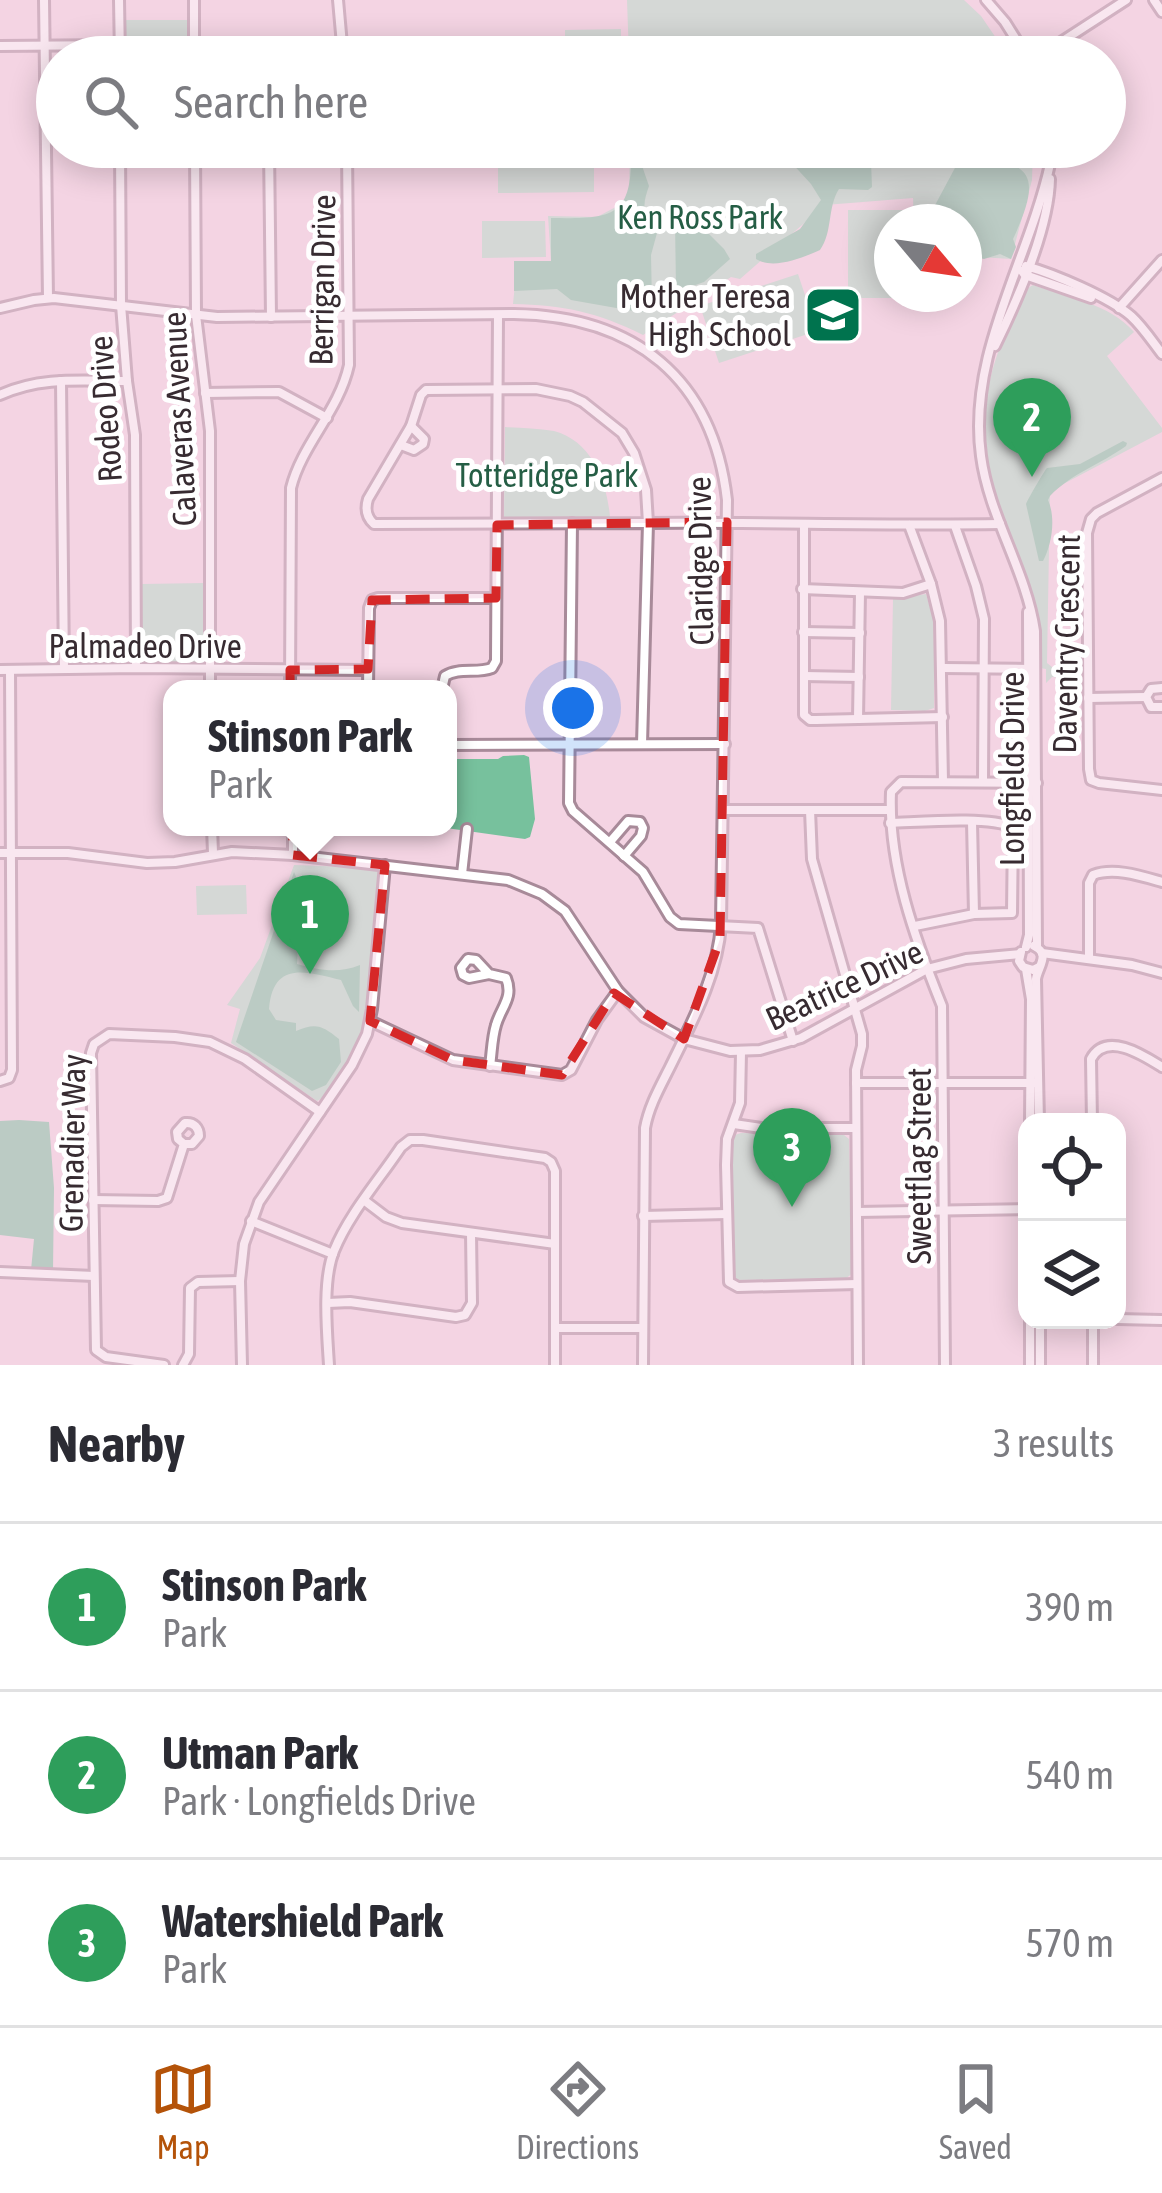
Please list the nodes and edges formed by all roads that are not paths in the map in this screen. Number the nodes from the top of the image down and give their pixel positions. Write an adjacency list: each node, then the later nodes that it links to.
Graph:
1 (44, 0): 9 (street)
2 (119, 0): 10 (street)
3 (194, 0): 11 (street)
4 (338, 0): 12 (street)
5 (986, 0): 13 (street)
6 (1126, 0): 14 (street)
7 (1154, 0): 8 (street)
8 (1162, 12)
9 (44, 36)
10 (120, 36)
11 (194, 36)
12 (341, 36)
13 (1014, 36)
14 (1070, 36)
15 (0, 46): 16 (street)
16 (36, 46)
17 (46, 168): 25 (street)
18 (120, 168): 26 (street, Rodeo Drive)
19 (195, 168): 29 (street, Calaveras Avenue)
20 (268, 168): 32 (street)
21 (347, 168): 31 (street, Berrigan Drive)
22 (1049, 168): 24 (street, Longfields Drive)
23 (1162, 260): 27 (street)
24 (1024, 269): 27 (street); 47 (street, Longfields Drive)
25 (48, 298): 26 (street, Claridge Drive); 28 (street, Claridge Drive)
26 (121, 305): 29 (street, Claridge Drive); 35 (street, Rodeo Drive)
27 (1115, 306): 33 (street)
28 (0, 308)
29 (196, 315): 32 (street, Claridge Drive); 37 (street, Calaveras Avenue)
30 (498, 315): 31 (street, Claridge Drive); 36 (street); 43 (street, Claridge Drive)
31 (349, 316): 32 (street, Claridge Drive); 39 (street, Berrigan Drive)
32 (271, 317)
33 (1162, 354)
34 (61, 381): 35 (street); 38 (street); 60 (street)
35 (127, 381): 58 (street, Rodeo Drive)
36 (499, 389): 40 (street); 44 (street); 48 (street)
37 (205, 393): 39 (street); 61 (street, Calaveras Avenue)
38 (0, 395)
39 (327, 418): 64 (street, Berrigan Drive)
40 (411, 426): 41 (street); 41 (street)
41 (401, 445): 48 (street)
42 (1162, 478): 73 (street, Daventry Crescent)
43 (728, 522): 44 (street); 46 (street); 80 (street, Claridge Drive)
44 (648, 523): 45 (street); 79 (street)
45 (572, 524): 48 (street); 78 (street)
46 (804, 524): 49 (street); 52 (street)
47 (1000, 524): 50 (street); 62 (street, Longfields Drive)
48 (497, 525): 54 (street)
49 (909, 525): 50 (street); 51 (street)
50 (955, 526): 57 (street)
51 (931, 584): 53 (street); 59 (street)
52 (802, 589): 53 (street); 55 (street)
53 (860, 592): 56 (street)
54 (496, 598): 65 (street); 71 (street)
55 (803, 632): 56 (street); 66 (street)
56 (860, 633): 67 (street)
57 (984, 667): 59 (street); 62 (street); 84 (street)
58 (136, 668): 60 (street, Palmadeo Drive); 61 (street, Palmadeo Drive)
59 (943, 668): 76 (street)
60 (64, 669): 63 (street, Palmadeo Drive)
61 (210, 669): 64 (street, Palmadeo Drive); 68 (street, Calaveras Avenue)
62 (1032, 669): 85 (street, Longfields Drive)
63 (5, 670): 82 (street)
64 (290, 670): 65 (street, Palmadeo Drive); 69 (street, Berrigan Drive)
65 (368, 670): 70 (street)
66 (803, 676): 67 (street); 77 (street)
67 (859, 677): 77 (street)
68 (210, 680)
69 (290, 680)
70 (368, 680)
71 (444, 680)
72 (1162, 688): 74 (street)
73 (1088, 698): 74 (street); 86 (street, Daventry Crescent)
74 (1146, 698): 75 (street)
75 (1162, 707)
76 (943, 717): 77 (street); 83 (street)
77 (858, 718)
78 (569, 744): 79 (street); 81 (street); 95 (street)
79 (642, 744): 80 (street)
80 (725, 744): 87 (street, Claridge Drive)
81 (457, 745)
82 (5, 775): 96 (street)
83 (943, 781): 84 (street); 89 (street, Sweetflag Street)
84 (983, 781): 85 (street)
85 (1032, 782): 108 (street, Longfields Drive); 110 (street, Longfields Drive)
86 (1162, 790)
87 (725, 810): 88 (street); 104 (street, Claridge Drive)
88 (811, 810): 89 (street); 116 (street)
89 (890, 810): 91 (street, Sweetflag Street)
90 (972, 822): 91 (street); 103 (street); 103 (street)
91 (890, 823): 105 (street, Sweetflag Street)
92 (466, 829): 101 (street)
93 (212, 836): 97 (street)
94 (292, 836): 98 (street)
95 (610, 842): 99 (street); 99 (street)
96 (5, 853): 97 (street, Beatrice Drive); 107 (street)
97 (213, 854): 98 (street, Beatrice Drive)
98 (293, 855): 100 (street, Beatrice Drive)
99 (624, 856): 104 (street)
100 (385, 865): 101 (street, Beatrice Drive); 117 (street)
101 (462, 874): 114 (street, Beatrice Drive)
102 (1162, 882): 109 (street)
103 (974, 914): 105 (street)
104 (721, 924): 118 (street, Claridge Drive); 119 (street)
105 (915, 926): 111 (street, Sweetflag Street)
106 (0, 932): 107 (street)
107 (12, 932): 115 (street)
108 (1040, 958): 109 (street); 110 (street); 110 (street); 125 (street, Longfields Drive)
109 (1089, 958): 112 (street)
110 (1023, 959): 111 (street, Beatrice Drive); 125 (street, Longfields Drive)
111 (927, 969): 116 (street, Beatrice Drive); 126 (street, Sweetflag Street)
112 (1162, 973)
113 (489, 974): 121 (street)
114 (618, 991): 118 (street, Beatrice Drive); 121 (street)
115 (6, 1006): 123 (street)
116 (855, 1007): 119 (street, Beatrice Drive); 124 (street)
117 (370, 1021): 121 (street); 127 (street)
118 (684, 1039): 120 (street, Beatrice Drive); 139 (street, Claridge Drive)
119 (793, 1041): 120 (street, Beatrice Drive)
120 (741, 1052): 130 (street)
121 (490, 1066)
122 (1162, 1067): 129 (street)
123 (0, 1081)
124 (856, 1083): 126 (street); 131 (street)
125 (1034, 1083): 126 (street); 128 (street, Longfields Drive)
126 (943, 1084): 136 (street, Sweetflag Street)
127 (320, 1112): 133 (street, Grenadier Way); 140 (street)
128 (1035, 1113)
129 (1091, 1113)
130 (734, 1124): 131 (street); 138 (street)
131 (856, 1128): 137 (street)
132 (184, 1144): 133 (street)
133 (93, 1200): 145 (street, Grenadier Way)
134 (365, 1201): 141 (street); 142 (street); 143 (street)
135 (1018, 1209): 136 (street)
136 (943, 1210): 137 (street); 163 (street, Sweetflag Street)
137 (857, 1212): 147 (street)
138 (727, 1214): 139 (street); 147 (street)
139 (643, 1216): 152 (street, Claridge Drive)
140 (251, 1221): 143 (street); 146 (street)
141 (471, 1233): 142 (street); 148 (street)
142 (555, 1244): 151 (street)
143 (333, 1254): 148 (street)
144 (0, 1272): 145 (street)
145 (94, 1276): 156 (street, Grenadier Way)
146 (240, 1281): 157 (street); 158 (street)
147 (857, 1284): 162 (street)
148 (328, 1303): 159 (street)
149 (1126, 1319): 150 (street)
150 (1162, 1320)
151 (555, 1328): 152 (street); 160 (street)
152 (643, 1328): 161 (street, Claridge Drive)
153 (1030, 1329): 164 (street)
154 (1040, 1329): 165 (street)
155 (1093, 1329): 166 (street)
156 (164, 1365)
157 (183, 1365)
158 (242, 1365)
159 (329, 1365)
160 (555, 1365)
161 (643, 1365)
162 (858, 1365)
163 (945, 1365)
164 (1030, 1365)
165 (1040, 1365)
166 (1094, 1365)

